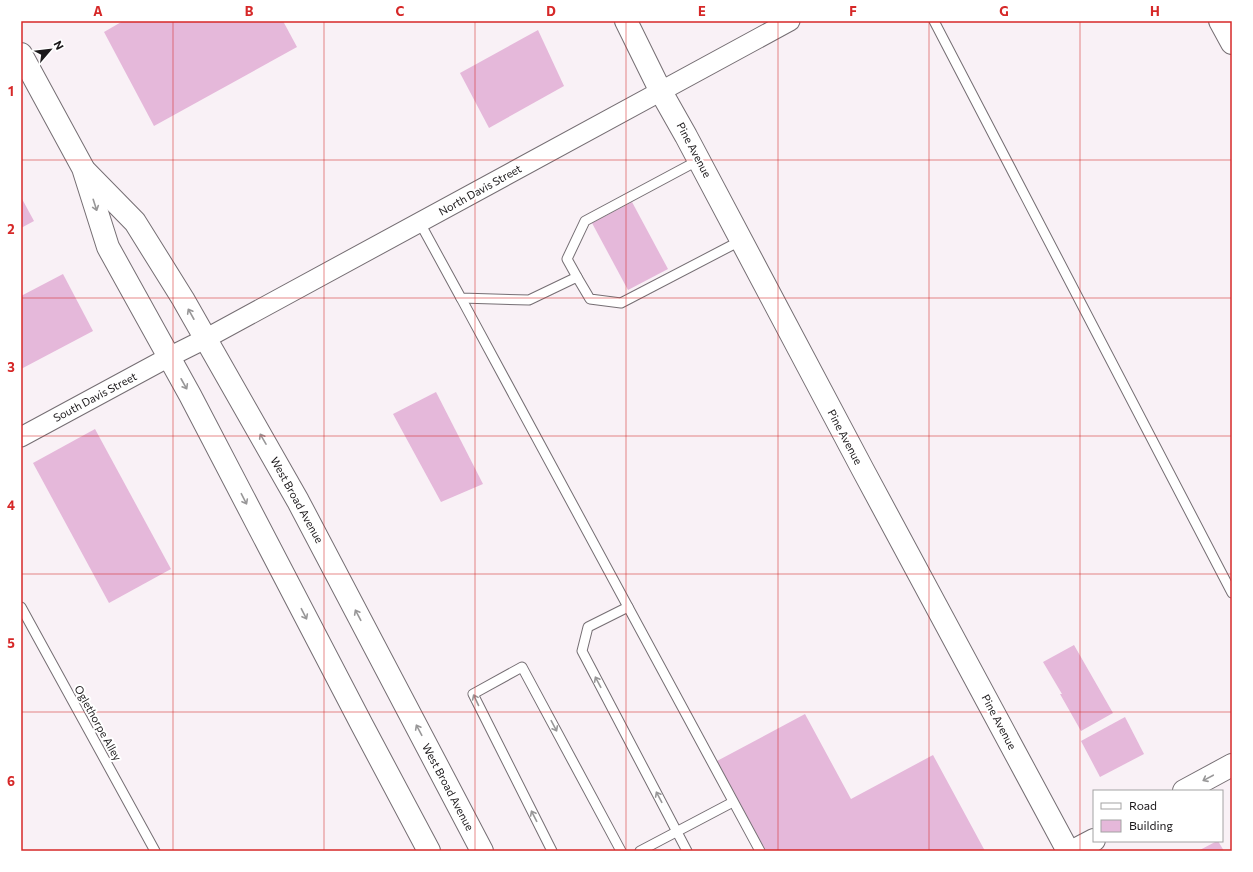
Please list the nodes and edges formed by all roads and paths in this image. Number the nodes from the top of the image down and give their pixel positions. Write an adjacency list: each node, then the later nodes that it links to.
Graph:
1 (626, 21): 7 (main road, Pine Avenue)
2 (790, 21): 7 (street, North Davis Street)
3 (934, 21): 17 (lane)
4 (1220, 21): 5 (main road)
5 (1232, 43)
6 (21, 54): 9 (main road, West Broad Avenue)
7 (660, 90): 8 (main road, Pine Avenue); 10 (street, North Davis Street)
8 (699, 160): 11 (main road, Pine Avenue); 12 (lane)
9 (83, 168): 14 (main road, West Broad Avenue, one-way to 9); 15 (main road, West Broad Avenue, one-way to 15)
10 (420, 223): 13 (lane); 14 (street, North Davis Street)
11 (742, 240): 12 (lane); 33 (main road, Pine Avenue)
12 (577, 277): 13 (lane)
13 (461, 298): 19 (lane)
14 (205, 339): 15 (street, North Davis Street); 27 (main road, West Broad Avenue, one-way to 14)
15 (169, 357): 16 (street, South Davis Street); 26 (main road, West Broad Avenue, one-way to 26)
16 (21, 437)
17 (1232, 592)
18 (21, 607): 25 (lane, Oglethorpe Alley)
19 (628, 607): 22 (lane); 23 (lane, one-way to 19)
20 (1232, 765): 21 (main road, one-way to 21)
21 (1186, 790)
22 (733, 802): 23 (lane); 32 (lane)
23 (677, 831): 30 (lane); 31 (lane)
24 (1093, 841): 34 (main road)
25 (155, 851)
26 (429, 851)
27 (482, 851)
28 (552, 851): 29 (lane, one-way to 29)
29 (621, 851)
30 (640, 851)
31 (687, 851)
32 (760, 851)
33 (1068, 851)
34 (1073, 851)

